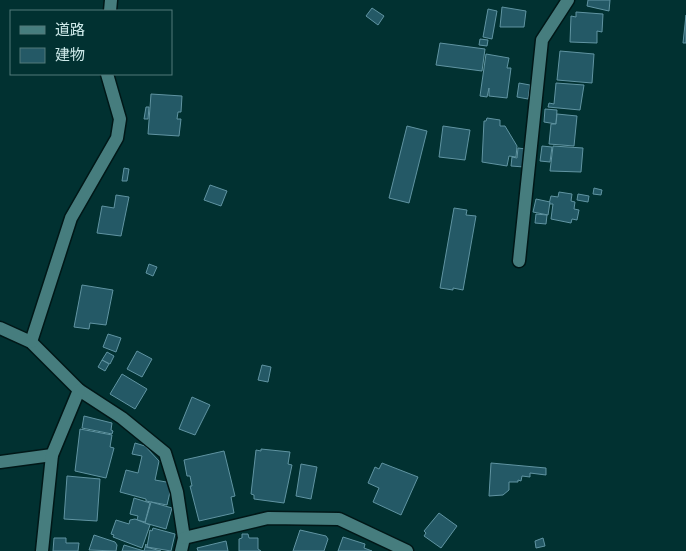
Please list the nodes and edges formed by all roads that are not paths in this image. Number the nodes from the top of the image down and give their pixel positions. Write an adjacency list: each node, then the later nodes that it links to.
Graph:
1 (568, 0): 3 (street)
2 (107, 75): 5 (street)
3 (519, 262)
4 (0, 328): 5 (street)
5 (31, 342): 6 (street)
6 (79, 390): 7 (street); 9 (street)
7 (52, 454): 8 (street); 10 (street)
8 (0, 462)
9 (182, 545): 11 (street)
10 (42, 551)
11 (408, 551)

